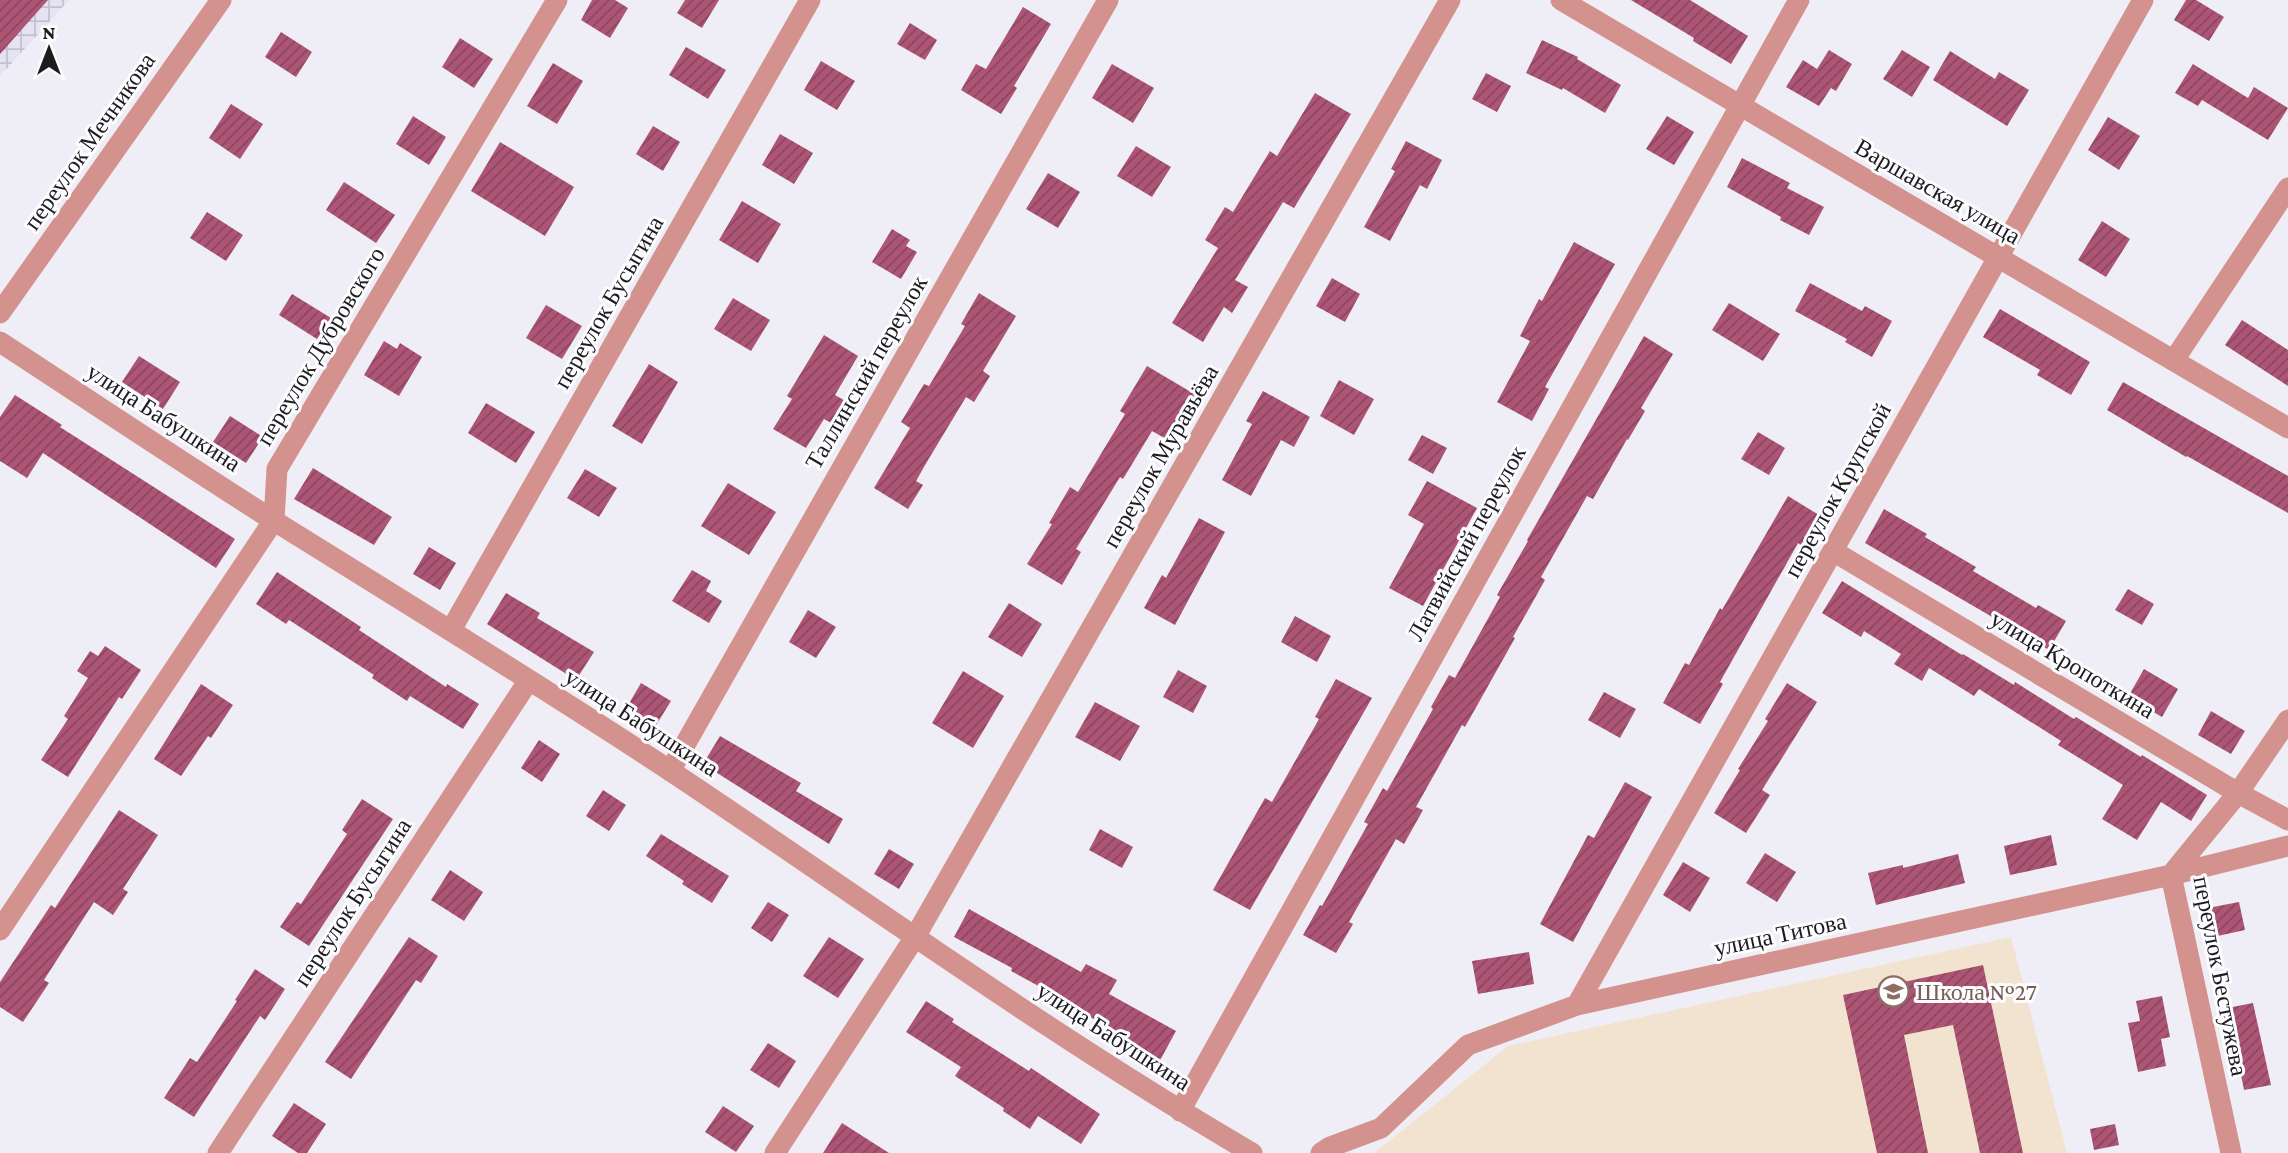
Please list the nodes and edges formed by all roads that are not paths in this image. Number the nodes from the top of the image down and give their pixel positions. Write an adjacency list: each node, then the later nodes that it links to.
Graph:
1 (221, 0): 12 (street, переулок Мечникова)
2 (557, 0): 16 (street, переулок Дубровского)
3 (810, 0): 18 (street, переулок Бусыгина)
4 (1108, 0): 21 (street, Таллинский переулок)
5 (1450, 0): 27 (street, переулок Муравьёва)
6 (1561, 0): 9 (street, Варшавская улица)
7 (1799, 0): 9 (street, Латвийский переулок)
8 (2143, 0): 11 (street, переулок Крупской)
9 (1739, 105): 11 (street, Варшавская улица); 29 (street, Латвийский переулок)
10 (2288, 188): 14 (street)
11 (1998, 258): 14 (street, Варшавская улица); 17 (street, переулок Крупской)
12 (0, 313)
13 (0, 341): 16 (street, улица Бабушкина)
14 (2174, 360): 15 (street, Варшавская улица)
15 (2288, 428)
16 (274, 520): 18 (street, улица Бабушкина); 26 (street)
17 (1833, 551): 22 (street, улица Кропоткина); 28 (street, переулок Крупской)
18 (451, 629): 19 (street, улица Бабушкина)
19 (529, 680): 21 (street, улица Бабушкина); 30 (street, переулок Бусыгина)
20 (2288, 720): 22 (street, переулок Бестужева)
21 (670, 771): 27 (street, улица Бабушкина)
22 (2238, 793): 23 (street, улица Кропоткина); 25 (street, переулок Бестужева)
23 (2288, 820)
24 (2288, 846): 25 (street, улица Титова)
25 (2171, 874): 28 (street, улица Титова); 34 (street, переулок Бестужева)
26 (0, 930)
27 (915, 937): 29 (street, улица Бабушкина); 31 (street, переулок Муравьёва)
28 (1577, 1005): 33 (street, улица Титова)
29 (1180, 1111): 32 (street, улица Бабушкина)
30 (218, 1153)
31 (775, 1153)
32 (1252, 1153)
33 (1321, 1153)
34 (2231, 1153)

